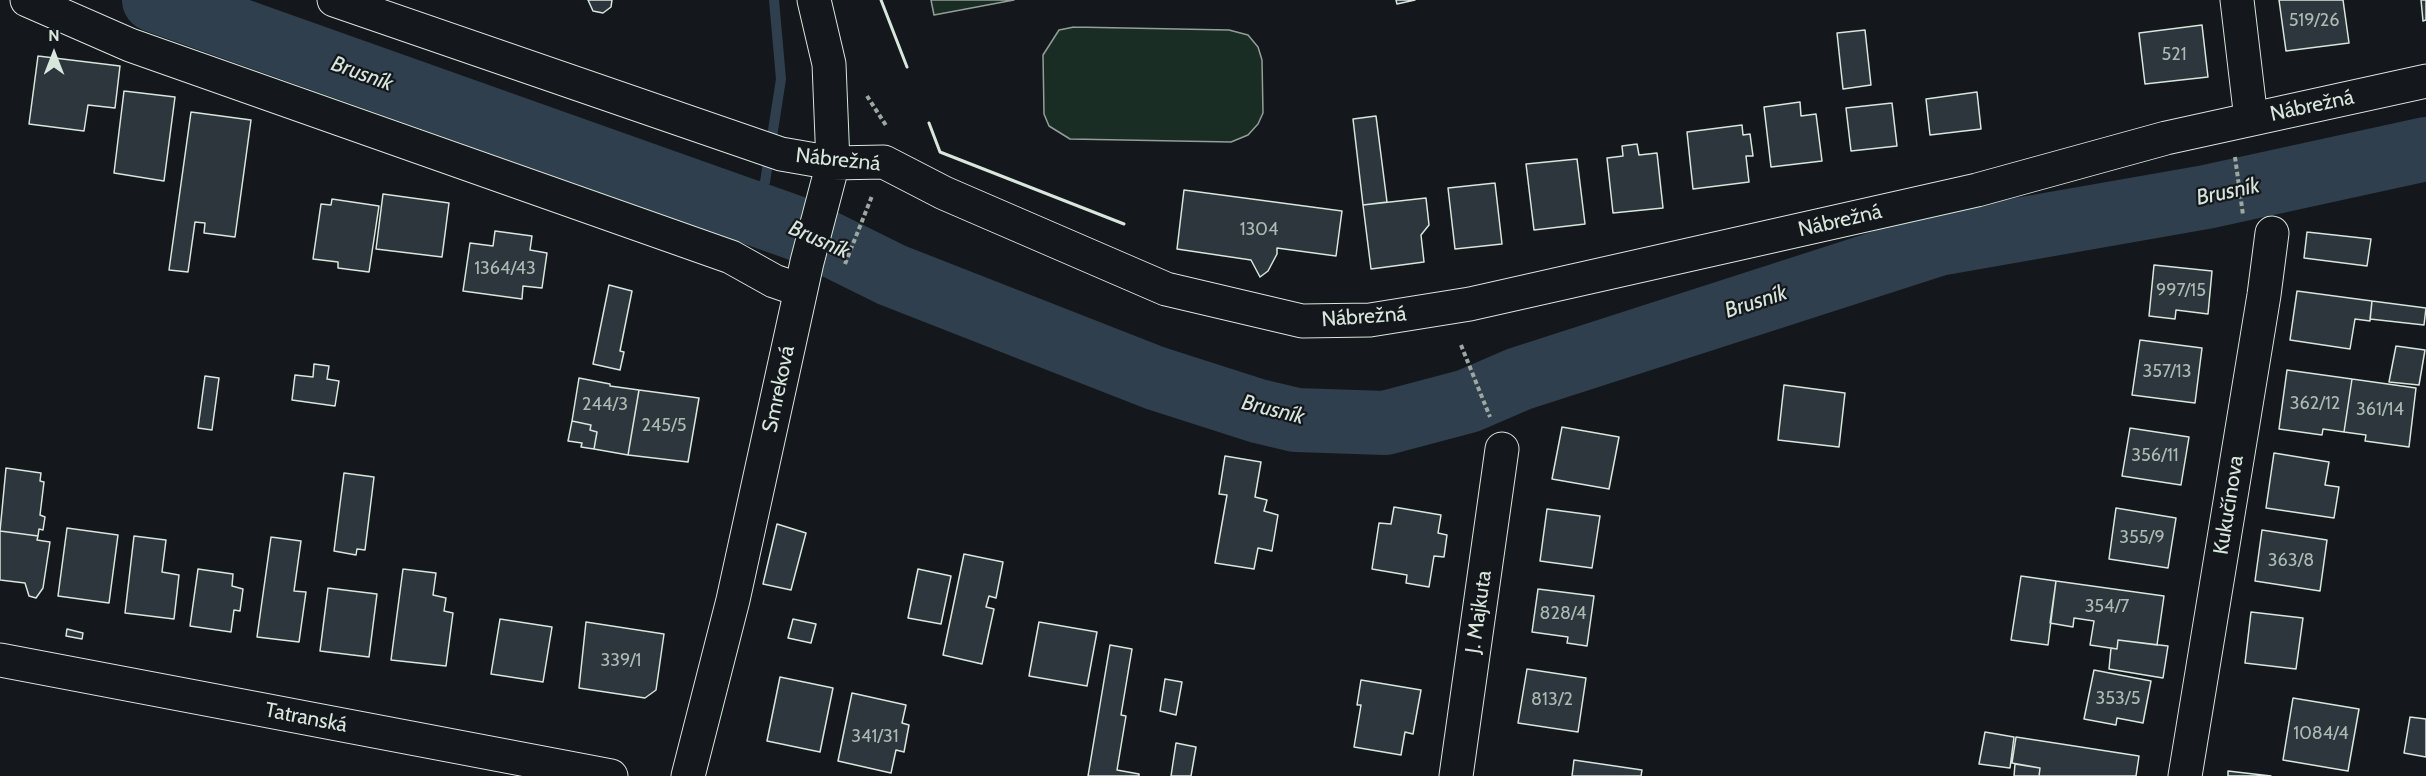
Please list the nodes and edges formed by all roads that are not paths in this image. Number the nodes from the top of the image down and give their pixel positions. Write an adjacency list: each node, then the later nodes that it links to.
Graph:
1 (27, 0): 9 (street)
2 (334, 0): 7 (street, Nábrežná)
3 (814, 0): 7 (street, Smreková)
4 (2236, 0): 6 (street)
5 (2426, 81): 6 (street, Nábrežná)
6 (2251, 119): 7 (street, Nábrežná)
7 (833, 163): 9 (street, Smreková)
8 (2258, 230): 15 (street, Kukučínova)
9 (803, 276): 13 (street, Smreková)
10 (1502, 449): 14 (street, J. Majkuta)
11 (0, 660): 12 (street, Tatranská)
12 (611, 776)
13 (688, 776)
14 (1456, 776)
15 (2185, 776)

